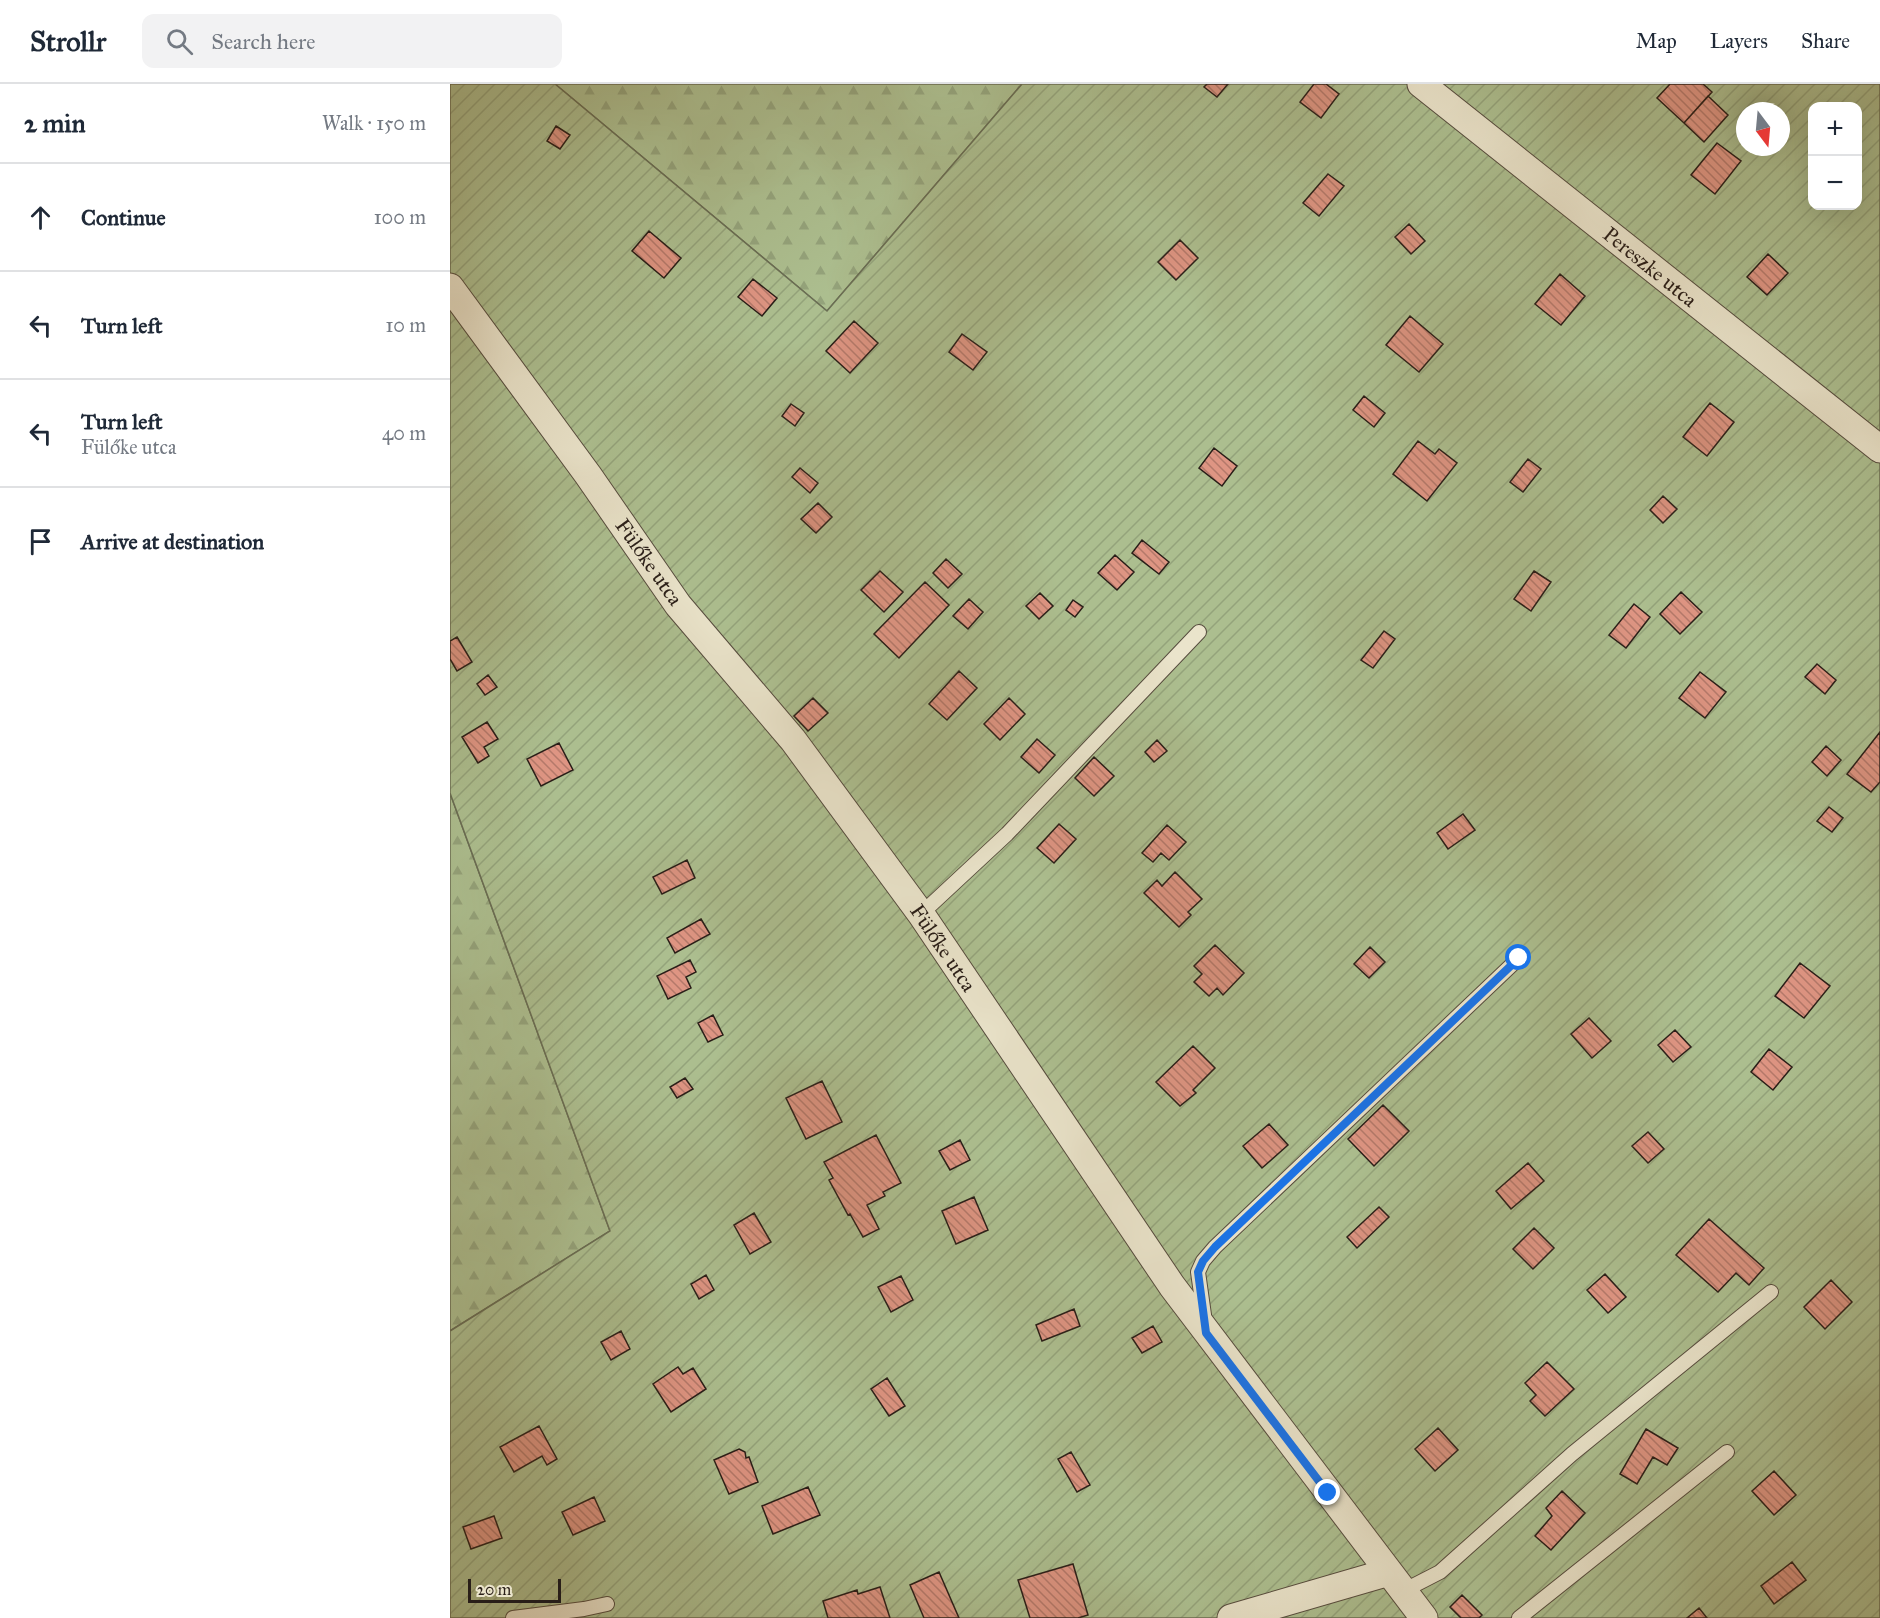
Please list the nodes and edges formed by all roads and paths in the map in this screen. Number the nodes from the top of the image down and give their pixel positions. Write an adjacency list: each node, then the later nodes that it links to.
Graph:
1 (1421, 84): 3 (street, Pereszke utca)
2 (450, 287): 5 (street, Fülőke utca)
3 (1880, 449)
4 (1199, 632): 5 (lane)
5 (921, 914): 8 (street, Fülőke utca)
6 (1519, 958): 8 (lane)
7 (1771, 1292): 10 (lane)
8 (1206, 1333): 10 (street, Fülőke utca)
9 (1727, 1452): 15 (lane)
10 (1396, 1582): 13 (street); 14 (street, Fülőke utca)
11 (607, 1604): 12 (lane)
12 (513, 1618)
13 (1231, 1618)
14 (1424, 1618)
15 (1519, 1618)

